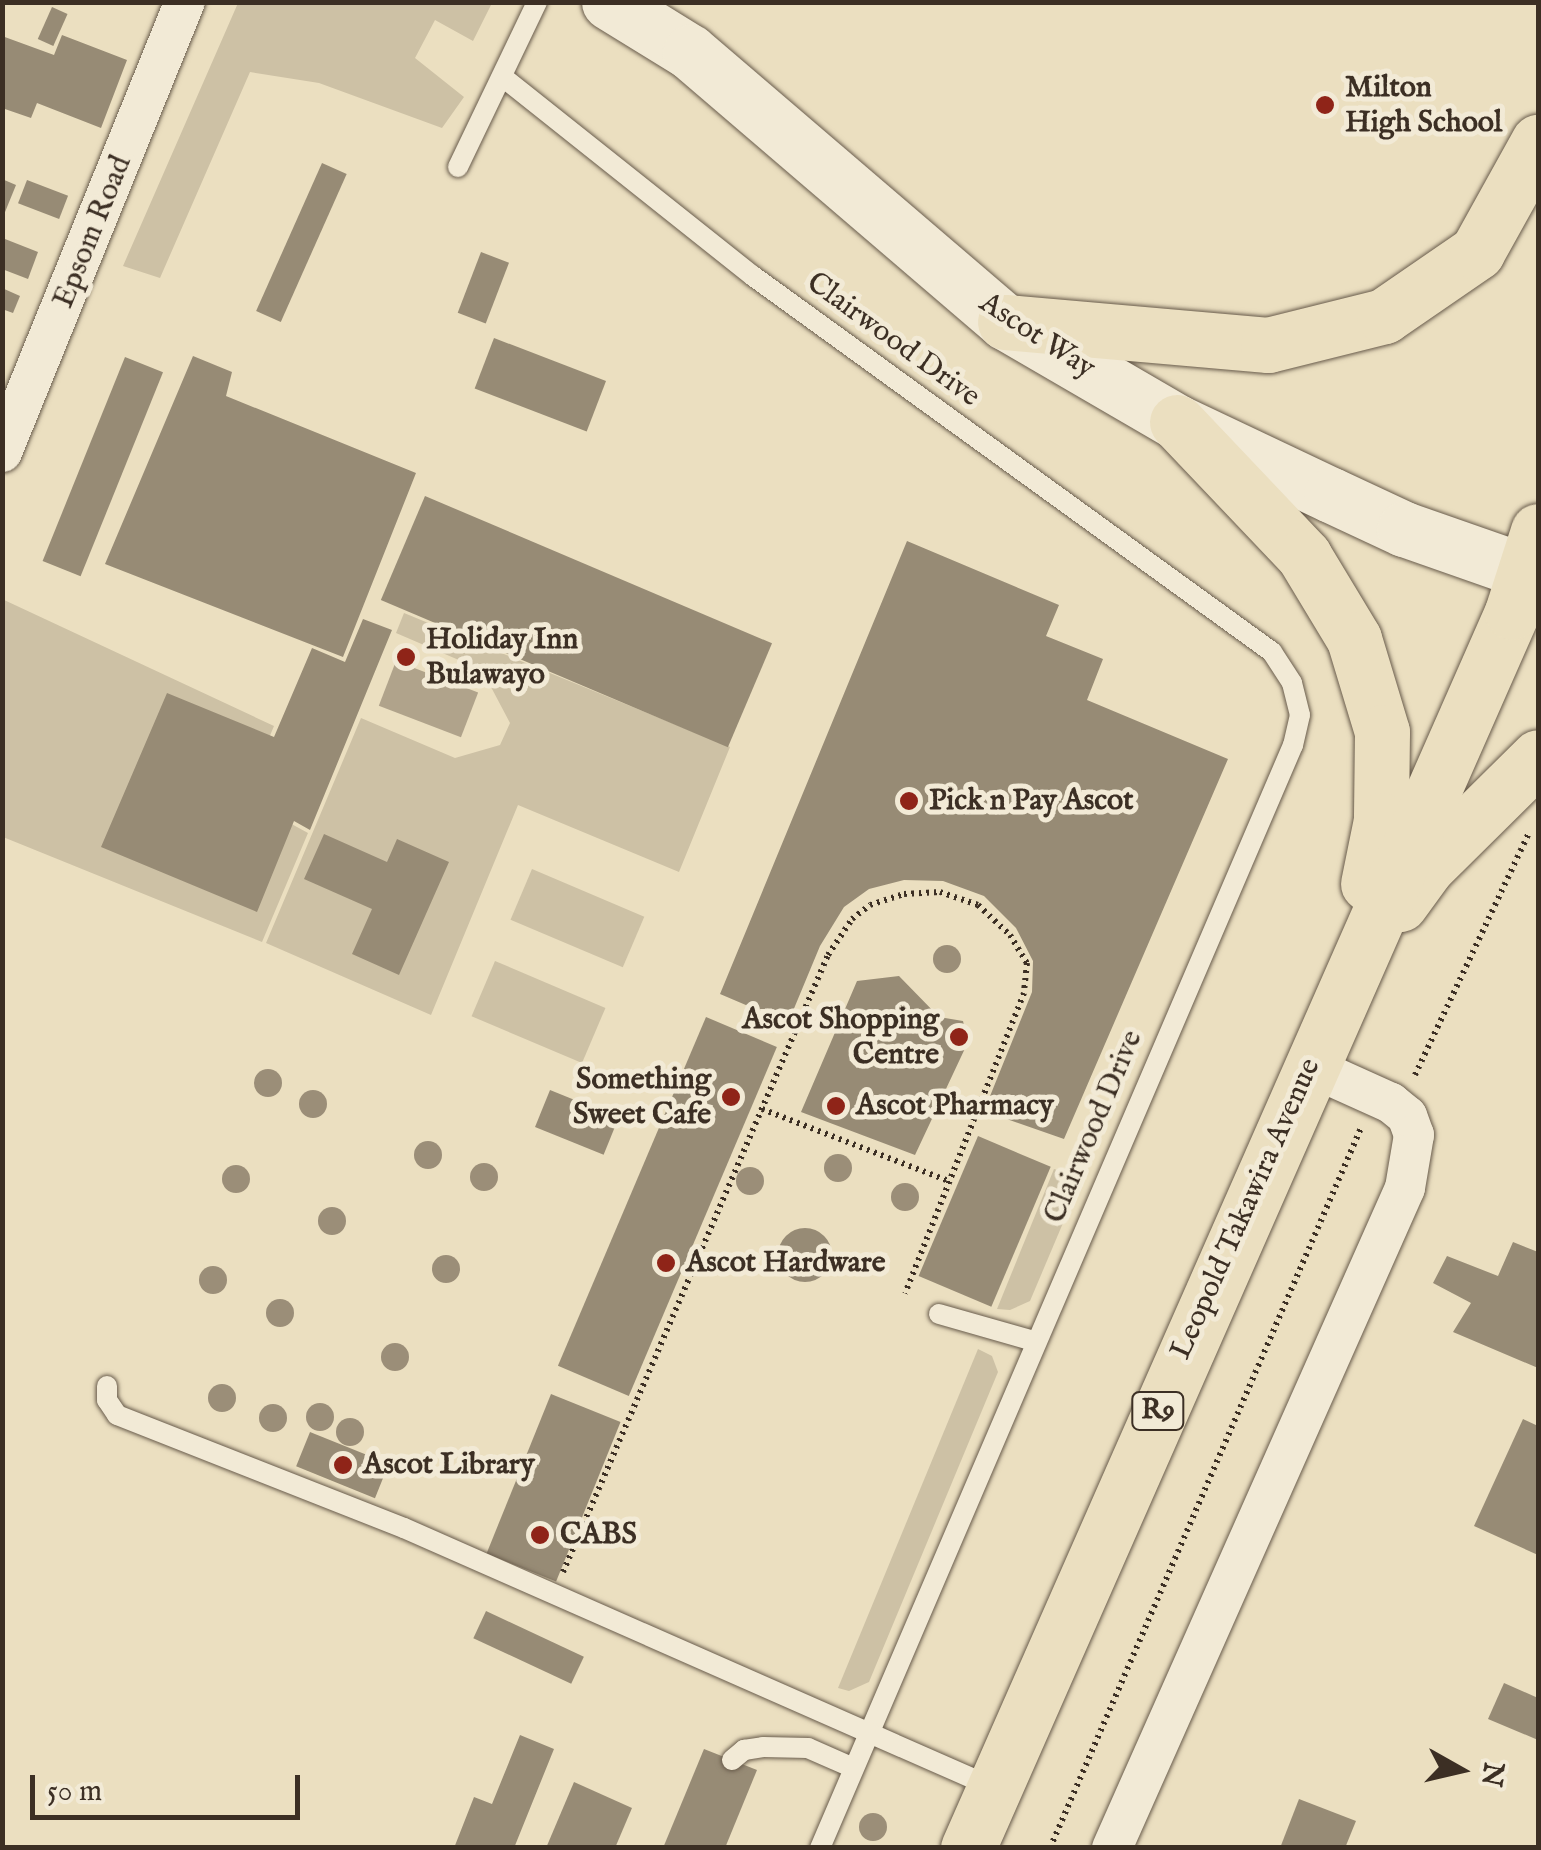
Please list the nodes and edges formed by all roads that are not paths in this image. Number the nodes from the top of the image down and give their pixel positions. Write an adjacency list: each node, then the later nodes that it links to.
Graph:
1 (537, 2): 4 (lane)
2 (609, 2): 7 (main road, Ascot Way)
3 (184, 7): 9 (street, Epsom Road)
4 (504, 78): 6 (lane); 15 (lane, Clairwood Drive)
5 (1538, 142): 7 (highway)
6 (458, 167)
7 (1005, 322): 8 (main road, Ascot Way)
8 (1177, 422): 10 (main road, Ascot Way); 12 (highway)
9 (2, 452)
10 (1534, 559): 12 (highway, Leopold Takawira Avenue / R9)
11 (1538, 757): 12 (highway)
12 (1349, 975): 13 (highway, Leopold Takawira Avenue / R9)
13 (1309, 1066): 20 (highway, Leopold Takawira Avenue / R9); 23 (street)
14 (938, 1314): 15 (lane)
15 (1034, 1341): 17 (lane, Clairwood Drive)
16 (107, 1386): 17 (lane)
17 (866, 1730): 19 (lane, Clairwood Drive); 20 (lane)
18 (732, 1760): 19 (lane)
19 (851, 1768): 21 (lane, Clairwood Drive)
20 (993, 1788): 22 (highway, Leopold Takawira Avenue / R9)
21 (820, 1848)
22 (968, 1848)
23 (1112, 1848)

